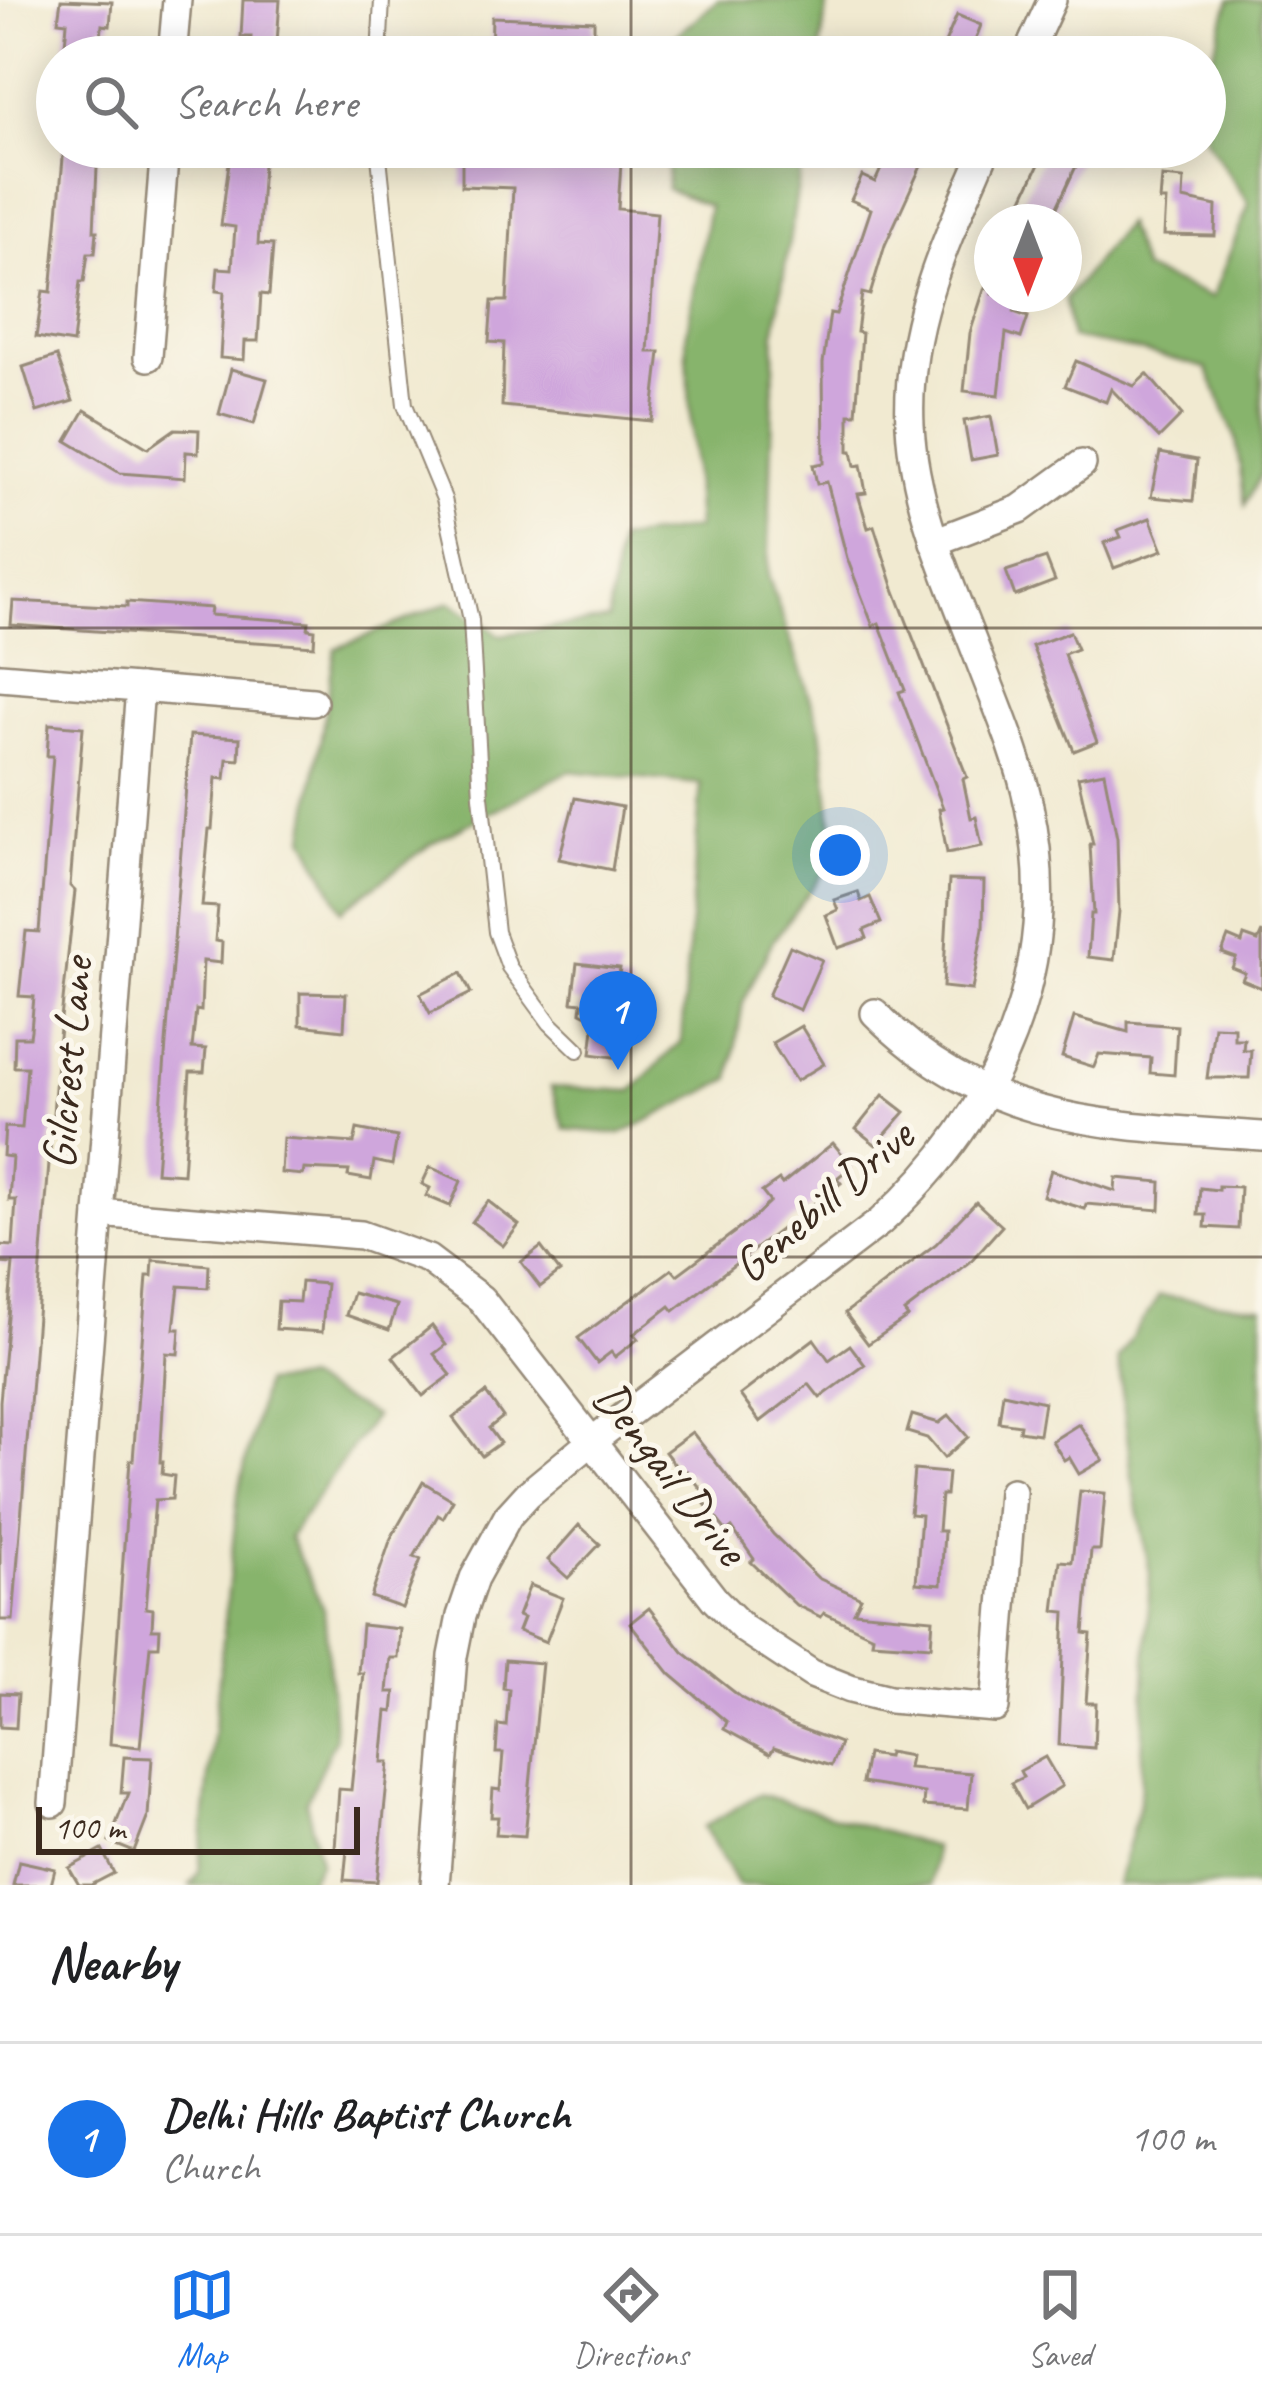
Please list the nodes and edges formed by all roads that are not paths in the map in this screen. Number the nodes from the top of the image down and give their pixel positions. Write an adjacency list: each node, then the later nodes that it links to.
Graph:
1 (177, 0): 4 (street)
2 (382, 0): 5 (lane)
3 (1052, 0): 6 (street)
4 (174, 36)
5 (380, 36)
6 (1036, 36)
7 (163, 168): 10 (street)
8 (380, 168): 17 (lane)
9 (978, 168): 12 (street, Genebill Drive)
10 (148, 357)
11 (1082, 464): 12 (street)
12 (934, 542): 18 (street, Genebill Drive)
13 (0, 677): 14 (street)
14 (140, 688): 15 (street); 20 (street, Gilcrest Lane)
15 (313, 702)
16 (875, 1013): 18 (street)
17 (578, 1050)
18 (988, 1091): 19 (street); 21 (street, Genebill Drive)
19 (1262, 1136)
20 (99, 1213): 21 (street, Dengail Drive); 23 (street, Gilcrest Lane)
21 (591, 1442): 22 (street, Dengail Drive); 24 (street, Genebill Drive)
22 (1012, 1492)
23 (53, 1803)
24 (435, 1885)

